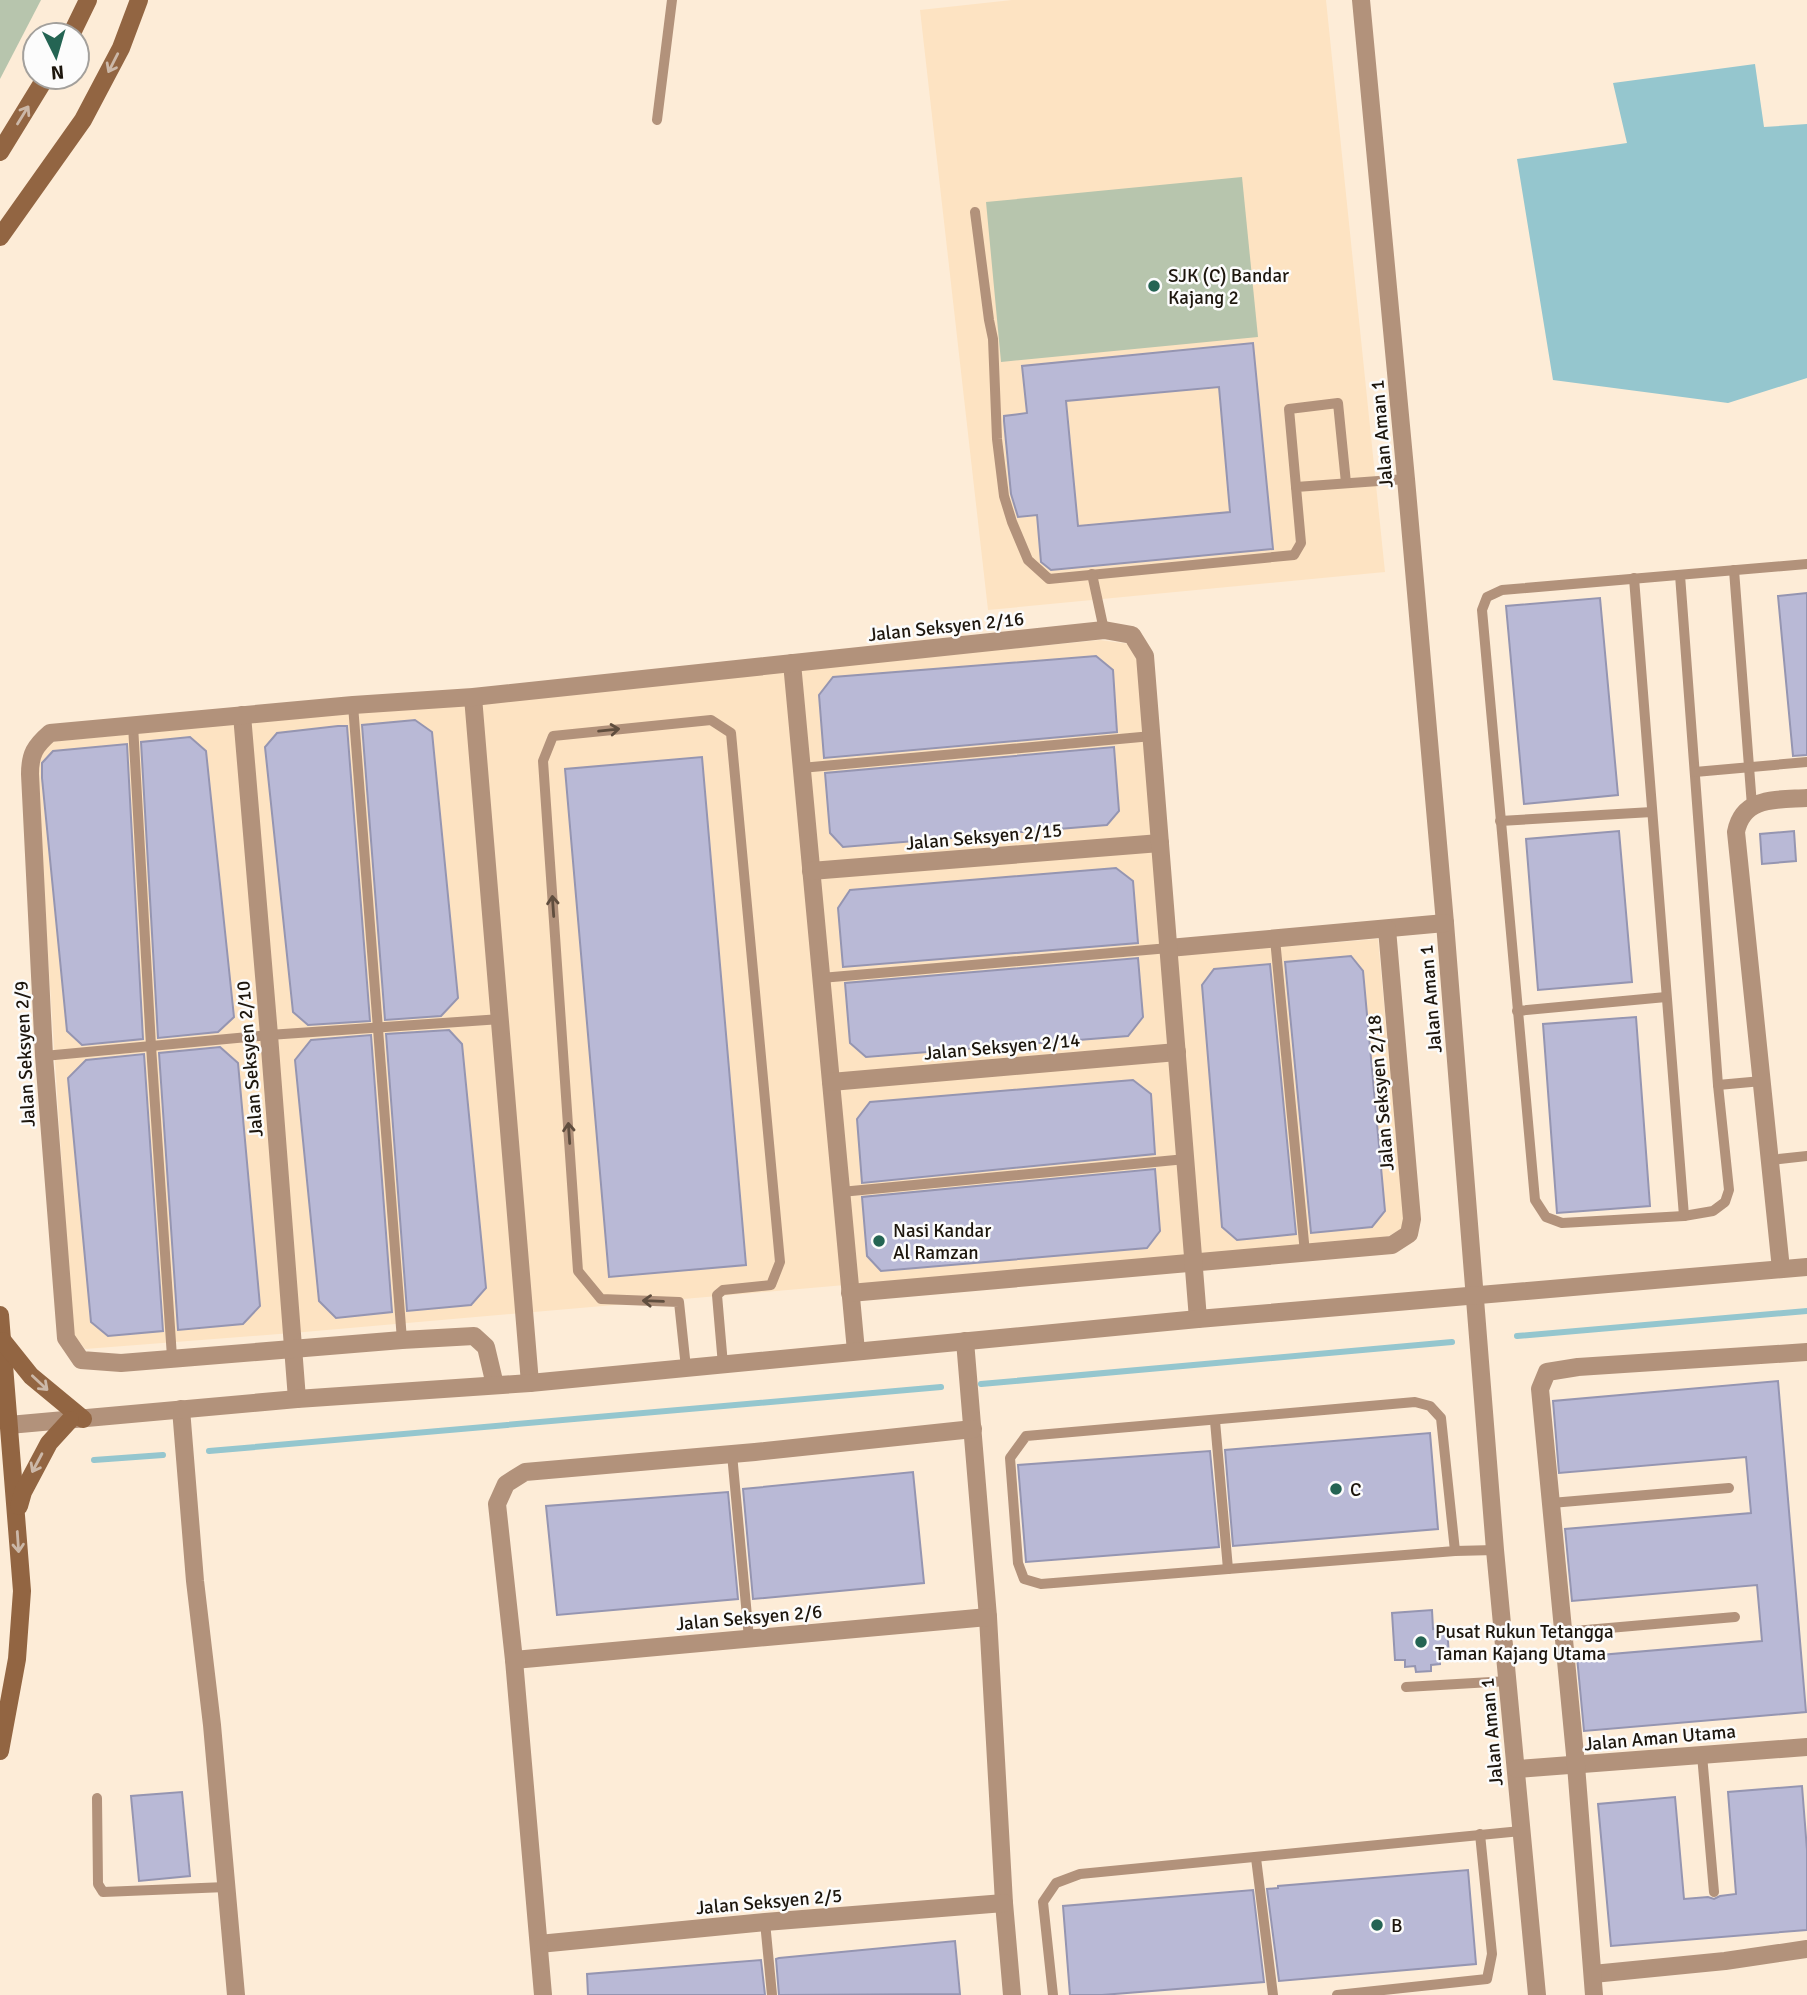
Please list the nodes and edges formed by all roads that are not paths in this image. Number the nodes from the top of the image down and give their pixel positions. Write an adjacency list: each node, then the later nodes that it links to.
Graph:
1 (88, 0): 5 (street)
2 (139, 0): 10 (street, one-way to 10)
3 (672, 0): 7 (lane)
4 (1361, 0): 11 (street, Jalan Aman 1)
5 (78, 21)
6 (37, 91): 8 (street, one-way to 6)
7 (657, 120)
8 (0, 152)
9 (975, 212): 16 (lane)
10 (0, 237)
11 (1406, 479): 12 (lane); 37 (street, Jalan Aman 1)
12 (1346, 483): 13 (lane); 13 (lane)
13 (1296, 487): 16 (lane)
14 (1807, 564): 15 (lane)
15 (1734, 570): 17 (lane); 28 (lane)
16 (1092, 575): 19 (lane)
17 (1680, 575): 18 (lane); 30 (lane)
18 (1634, 579): 33 (lane); 34 (lane)
19 (1104, 631): 20 (street, Jalan Seksyen 2/16); 25 (street)
20 (792, 663): 21 (street, Jalan Seksyen 2/16); 29 (street)
21 (473, 696): 22 (street, Jalan Seksyen 2/16); 44 (street)
22 (352, 705): 23 (street, Jalan Seksyen 2/16); 45 (lane)
23 (242, 715): 24 (street, Jalan Seksyen 2/16); 46 (street, Jalan Seksyen 2/10)
24 (133, 725): 26 (street, Jalan Seksyen 2/16); 47 (lane)
25 (1152, 736): 29 (lane); 35 (street)
26 (39, 742): 49 (street, Jalan Seksyen 2/9)
27 (1807, 762): 28 (lane)
28 (1749, 767): 30 (lane); 32 (lane)
29 (801, 768): 36 (street)
30 (1695, 772): 52 (lane)
31 (1807, 798): 32 (street)
32 (1752, 806): 51 (street)
33 (1652, 812): 34 (lane); 42 (lane)
34 (1500, 821): 43 (lane)
35 (1160, 842): 36 (street, Jalan Seksyen 2/15); 40 (street)
36 (811, 871): 41 (street)
37 (1445, 923): 38 (street); 63 (street, Jalan Aman 1)
38 (1387, 929): 39 (street); 58 (street, Jalan Seksyen 2/18)
39 (1275, 939): 40 (street); 58 (lane)
40 (1169, 948): 41 (lane); 48 (street)
41 (821, 978): 50 (street)
42 (1666, 997): 43 (lane); 57 (lane)
43 (1517, 1011): 57 (lane)
44 (501, 1019): 45 (lane); 75 (street)
45 (377, 1026): 46 (lane); 67 (lane)
46 (269, 1035): 47 (lane); 69 (street, Jalan Seksyen 2/10)
47 (152, 1046): 49 (lane); 72 (lane)
48 (1177, 1052): 50 (street, Jalan Seksyen 2/14); 54 (street)
49 (44, 1056): 72 (street, Jalan Seksyen 2/9)
50 (831, 1082): 56 (street)
51 (1762, 1082): 52 (lane); 55 (street)
52 (1718, 1085): 57 (lane)
53 (1807, 1156): 55 (lane)
54 (1186, 1159): 56 (lane); 59 (street)
55 (1770, 1160): 61 (street)
56 (841, 1192): 62 (street)
57 (1684, 1216)
58 (1304, 1253): 59 (street)
59 (1194, 1263): 62 (street); 65 (street)
60 (1807, 1267): 61 (street)
61 (1781, 1269): 63 (street)
62 (850, 1293): 70 (street)
63 (1475, 1297): 65 (street); 87 (street, Jalan Aman 1)
64 (0, 1315): 66 (street)
65 (1198, 1319): 68 (street)
66 (2, 1340): 79 (street, one-way to 79); 81 (street)
67 (402, 1340): 69 (street); 76 (street)
68 (965, 1341): 70 (street); 82 (street)
69 (293, 1349): 72 (street); 77 (street, Jalan Seksyen 2/10)
70 (856, 1351): 73 (street)
71 (1807, 1352): 85 (street)
72 (172, 1357)
73 (723, 1365): 74 (street); 74 (lane, one-way to 73)
74 (686, 1368): 75 (street)
75 (530, 1383): 76 (street)
76 (495, 1385): 77 (street)
77 (297, 1399): 78 (street)
78 (181, 1409): 79 (street); 106 (street)
79 (77, 1420): 81 (street); 86 (street, one-way to 86)
80 (1215, 1421): 88 (lane); 89 (lane); 89 (lane)
81 (3, 1427): 86 (street)
82 (973, 1429): 83 (street); 90 (street)
83 (732, 1454): 93 (lane); 94 (street)
84 (1729, 1488): 85 (lane)
85 (1550, 1503): 92 (street)
86 (16, 1514): 98 (street, one-way to 98)
87 (1495, 1550): 88 (lane); 95 (street, Jalan Aman 1)
88 (1455, 1551): 89 (lane)
89 (1228, 1569)
90 (988, 1617): 93 (street, Jalan Seksyen 2/6); 108 (street)
91 (1735, 1617): 92 (lane)
92 (1563, 1632): 100 (street)
93 (749, 1639): 94 (street, Jalan Seksyen 2/6)
94 (514, 1660): 110 (street)
95 (1508, 1682): 96 (lane); 101 (street, Jalan Aman 1)
96 (1406, 1687)
97 (1807, 1746): 99 (street, Jalan Aman Utama)
98 (0, 1751)
99 (1702, 1755): 100 (street, Jalan Aman Utama); 107 (lane)
100 (1576, 1765): 101 (street, Jalan Aman Utama); 112 (street)
101 (1517, 1769): 103 (street, Jalan Aman 1)
102 (97, 1798): 106 (lane)
103 (1521, 1830): 104 (lane); 120 (street, Jalan Aman 1)
104 (1480, 1834): 105 (lane); 119 (lane)
105 (1256, 1858): 117 (lane); 118 (lane)
106 (226, 1887): 113 (street)
107 (1714, 1892)
108 (1003, 1902): 109 (street, Jalan Seksyen 2/5); 116 (street)
109 (765, 1922): 110 (street, Jalan Seksyen 2/5); 115 (lane)
110 (539, 1944): 114 (street)
111 (1807, 1949): 112 (street)
112 (1593, 1974): 121 (street)
113 (236, 1995)
114 (543, 1995)
115 (772, 1995)
116 (1012, 1995)
117 (1053, 1995)
118 (1273, 1995)
119 (1337, 1995)
120 (1537, 1995)
121 (1594, 1995)

